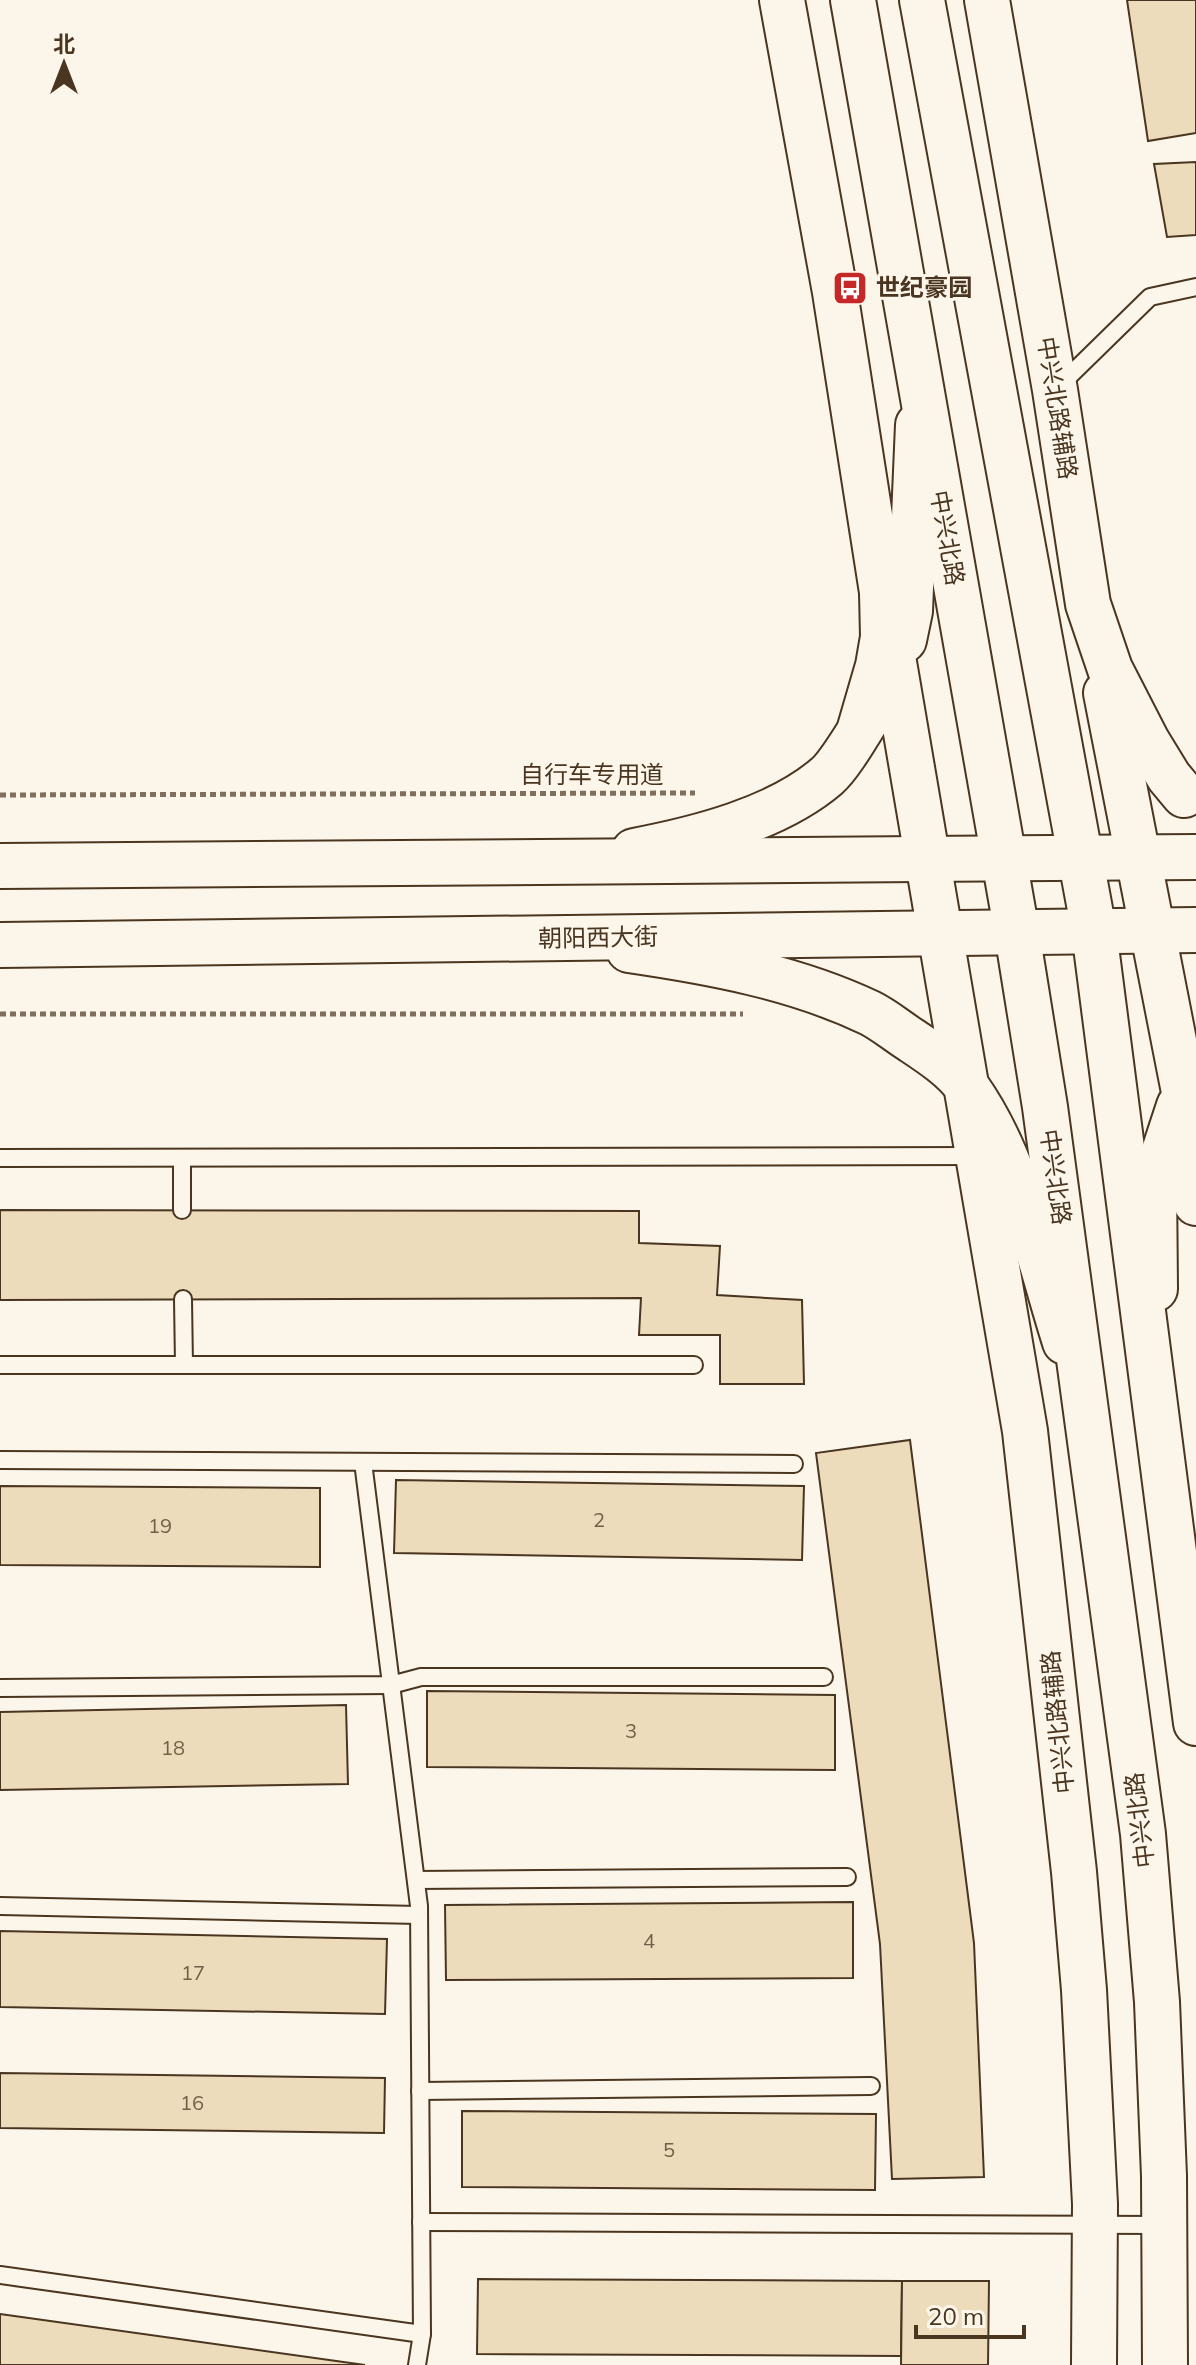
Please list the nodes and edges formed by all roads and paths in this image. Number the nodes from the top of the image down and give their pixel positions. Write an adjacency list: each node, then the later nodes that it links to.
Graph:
1 (782, 0): 9 (main road)
2 (853, 0): 7 (main road, 中兴北路)
3 (922, 0): 6 (main road)
4 (987, 0): 8 (main road, 中兴北路辅路)
5 (1196, 287): 8 (lane)
6 (990, 373): 12 (main road); 17 (main road)
7 (919, 379): 11 (main road); 21 (main road, 中兴北路)
8 (1055, 390): 10 (main road, 中兴北路辅路)
9 (882, 592): 11 (main road, 中兴北路辅路); 13 (main road)
10 (1088, 604): 12 (main road); 16 (main road, 中兴北路辅路)
11 (896, 674): 13 (main road); 20 (main road, 中兴北路辅路)
12 (1111, 720): 16 (main road); 18 (main road)
13 (860, 728): 22 (main road)
14 (707, 793): 15 (path, 自行车专用道)
15 (0, 795)
16 (1190, 798)
17 (1079, 857): 18 (main road); 21 (main road); 26 (main road)
18 (1138, 857): 19 (main road); 24 (main road)
19 (1196, 857)
20 (927, 860): 21 (main road); 22 (main road); 28 (main road, 中兴北路辅路)
21 (1003, 860): 27 (main road, 中兴北路)
22 (565, 863): 23 (main road)
23 (0, 866)
24 (1152, 930): 25 (main road, 朝阳西大街); 26 (main road, 朝阳西大街); 34 (main road)
25 (1196, 930)
26 (1094, 931): 27 (main road, 朝阳西大街); 44 (main road)
27 (1017, 933): 28 (main road, 朝阳西大街); 45 (main road, 中兴北路)
28 (939, 934): 29 (main road, 朝阳西大街); 33 (main road, 中兴北路辅路)
29 (555, 938): 30 (main road, 朝阳西大街); 33 (main road)
30 (0, 945)
31 (0, 1014): 32 (path)
32 (745, 1014)
33 (965, 1084): 35 (main road, 中兴北路辅路); 45 (main road)
34 (1190, 1088): 38 (main road); 44 (main road)
35 (977, 1156): 37 (lane); 60 (main road, 中兴北路辅路)
36 (0, 1158): 37 (lane)
37 (182, 1158): 39 (lane)
38 (1196, 1203)
39 (182, 1210)
40 (183, 1299): 42 (lane)
41 (0, 1365): 42 (lane)
42 (184, 1365): 43 (lane)
43 (694, 1365)
44 (1156, 1408): 52 (main road)
45 (1086, 1411): 61 (main road, 中兴北路)
46 (0, 1460): 47 (lane)
47 (363, 1462): 48 (lane); 50 (lane)
48 (794, 1464)
49 (824, 1677): 50 (lane)
50 (391, 1685): 51 (lane); 54 (lane)
51 (0, 1688)
52 (1196, 1723)
53 (847, 1877): 54 (lane)
54 (416, 1880): 56 (lane)
55 (0, 1906): 56 (lane)
56 (419, 1915): 58 (lane)
57 (871, 2086): 58 (lane)
58 (420, 2091): 59 (lane)
59 (421, 2222): 60 (lane); 63 (lane)
60 (1094, 2225): 61 (lane); 65 (main road, 中兴北路辅路)
61 (1164, 2225): 66 (main road, 中兴北路)
62 (0, 2275): 63 (lane)
63 (422, 2334): 64 (lane)
64 (417, 2365)
65 (1094, 2365)
66 (1165, 2365)

